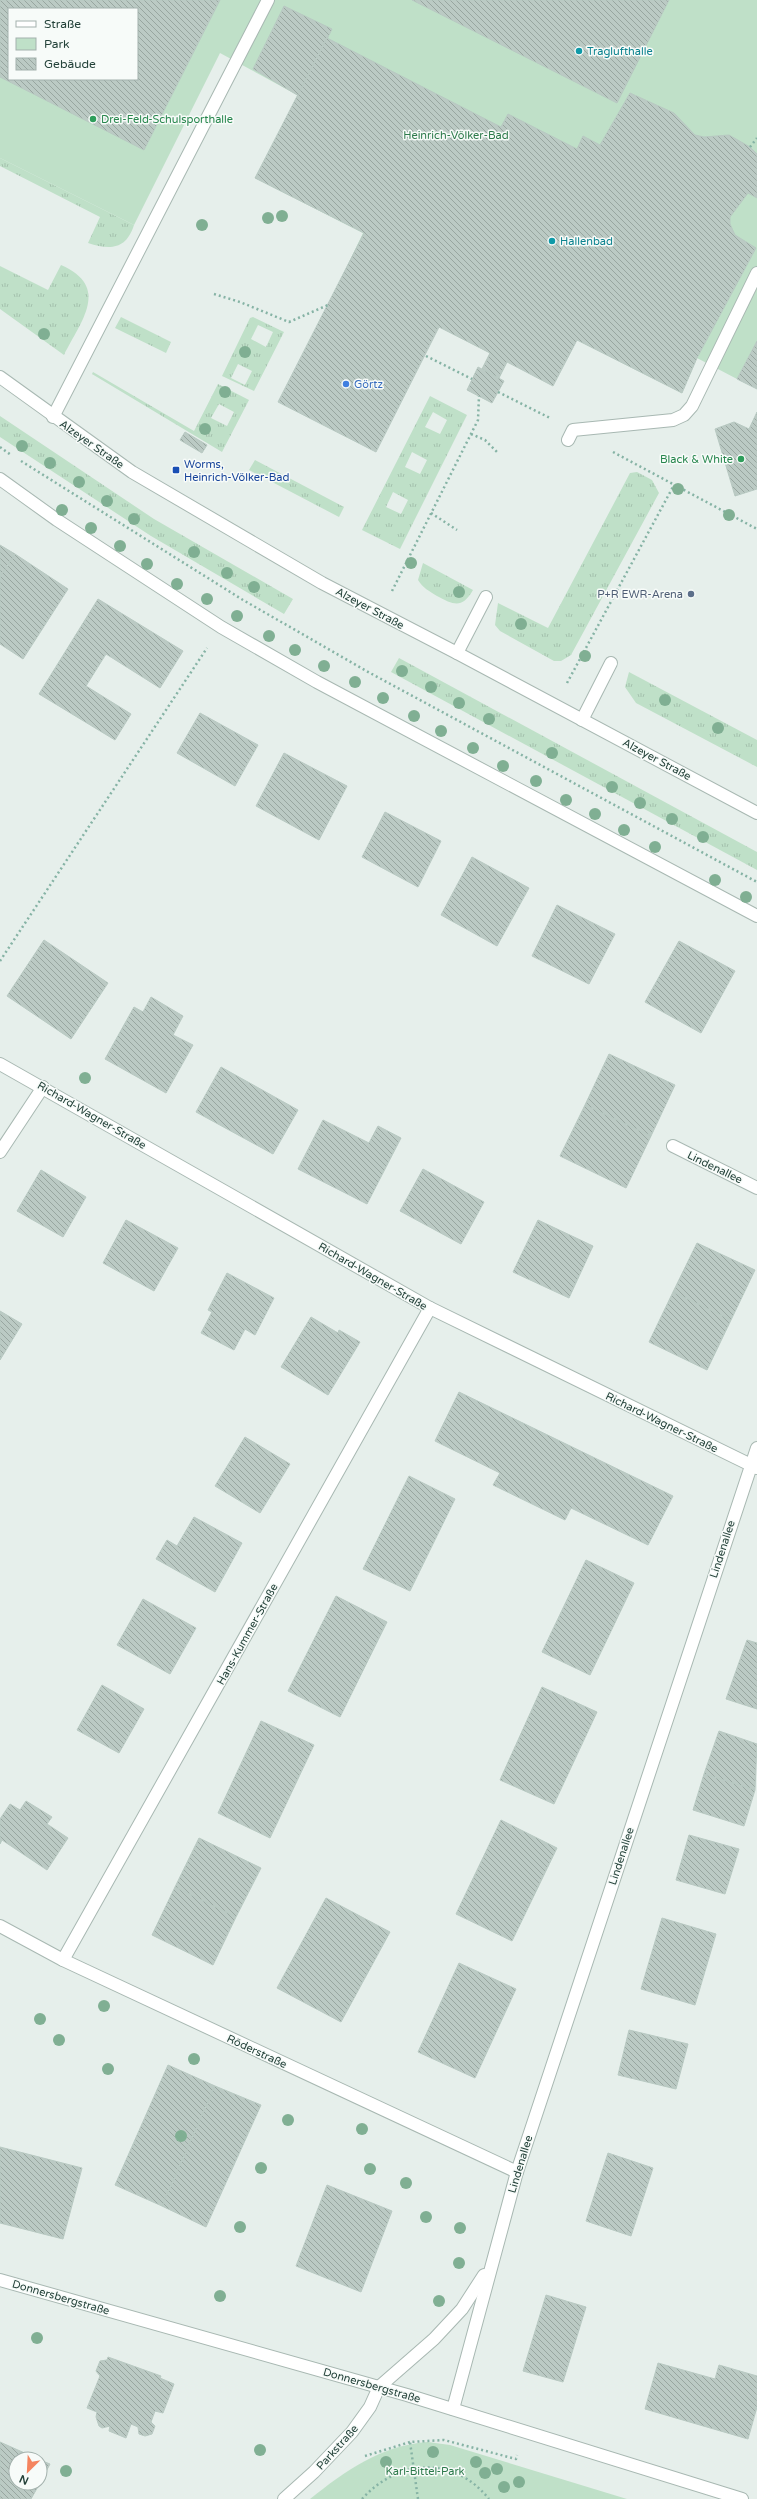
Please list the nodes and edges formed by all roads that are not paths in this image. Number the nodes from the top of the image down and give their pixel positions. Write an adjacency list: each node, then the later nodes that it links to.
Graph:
1 (268, 0): 4 (street)
2 (757, 273): 5 (street)
3 (0, 377): 4 (street, Alzeyer Straße)
4 (53, 417): 8 (street, Alzeyer Straße)
5 (570, 435)
6 (0, 479): 12 (street)
7 (486, 596): 8 (street)
8 (457, 652): 10 (street, Alzeyer Straße)
9 (611, 663): 10 (street)
10 (582, 720): 11 (street, Alzeyer Straße)
11 (757, 813)
12 (757, 916)
13 (0, 1064): 14 (street, Richard-Wagner-Straße)
14 (43, 1087): 16 (street); 18 (street, Richard-Wagner-Straße)
15 (673, 1146): 17 (street, Lindenallee)
16 (0, 1152)
17 (757, 1188)
18 (430, 1308): 20 (street, Richard-Wagner-Straße); 22 (street, Hans-Kummer-Straße)
19 (757, 1448): 20 (street, Lindenallee)
20 (754, 1466): 23 (street, Lindenallee)
21 (0, 1926): 22 (street, Röderstraße)
22 (63, 1960): 23 (street, Röderstraße)
23 (517, 2172): 24 (street, Lindenallee)
24 (490, 2266): 26 (street, Lindenallee); 27 (street, Lindenallee)
25 (0, 2280): 26 (street, Donnersbergstraße)
26 (379, 2387): 27 (street, Donnersbergstraße); 28 (street, Parkstraße)
27 (453, 2409): 29 (street, Donnersbergstraße)
28 (284, 2499)
29 (742, 2499)

